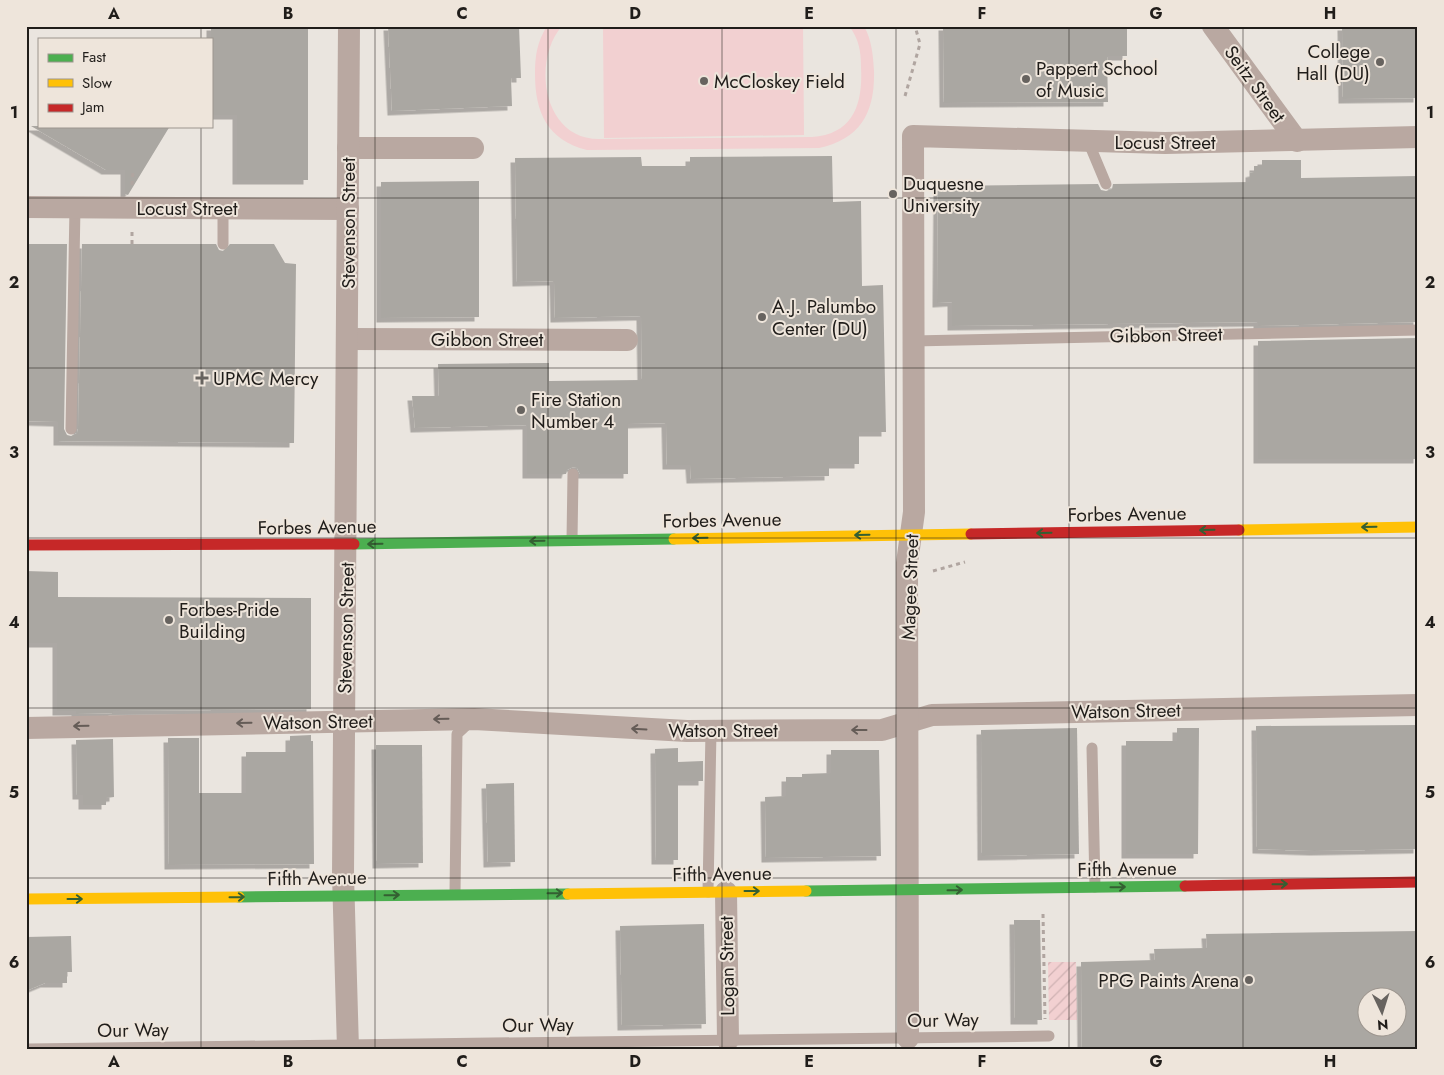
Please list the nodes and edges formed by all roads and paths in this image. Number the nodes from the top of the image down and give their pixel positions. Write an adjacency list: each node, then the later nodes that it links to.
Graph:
1 (349, 26): 9 (street, Stevenson Street)
2 (915, 26): 4 (path)
3 (1213, 26): 8 (street, Seitz Street)
4 (905, 96)
5 (913, 136): 7 (street, Locust Street); 20 (street, Magee Street)
6 (1418, 136): 8 (street, Locust Street)
7 (1088, 141): 8 (street, Locust Street); 11 (lane)
8 (1297, 142)
9 (348, 148): 10 (street); 15 (street, Stevenson Street)
10 (472, 148)
11 (1106, 184)
12 (26, 207): 13 (street, Locust Street)
13 (75, 208): 14 (street, Locust Street); 21 (lane)
14 (223, 208): 15 (street, Locust Street); 16 (lane)
15 (348, 209): 18 (street, Stevenson Street)
16 (223, 244)
17 (1418, 330): 20 (lane, Gibbon Street)
18 (347, 339): 19 (street, Gibbon Street); 26 (street, Stevenson Street)
19 (627, 340)
20 (913, 341): 24 (street, Magee Street)
21 (71, 429)
22 (573, 474): 25 (lane)
23 (1418, 527): 24 (main road, Forbes Avenue, one-way to 24)
24 (911, 534): 25 (main road, Forbes Avenue, one-way to 25); 33 (street, Magee Street)
25 (572, 540): 26 (main road, Forbes Avenue, one-way to 26)
26 (347, 544): 27 (main road, Forbes Avenue); 32 (street, Stevenson Street)
27 (26, 545)
28 (974, 560): 29 (path)
29 (933, 571)
30 (1418, 705): 33 (street, Watson Street)
31 (474, 719): 32 (street, Watson Street, one-way to 32); 35 (street, Watson Street, one-way to 31); 41 (lane)
32 (345, 721): 34 (street, Watson Street, one-way to 34); 42 (street, Stevenson Street)
33 (907, 722): 35 (street, Watson Street, one-way to 35); 39 (street, Magee Street)
34 (26, 728)
35 (711, 731): 40 (lane)
36 (1092, 748): 38 (lane)
37 (1418, 882): 38 (main road, Fifth Avenue, one-way to 37)
38 (1095, 887): 39 (main road, Fifth Avenue, one-way to 38)
39 (906, 890): 40 (main road, Fifth Avenue, one-way to 39); 47 (street, Magee Street)
40 (717, 892): 41 (main road, Fifth Avenue, one-way to 40); 48 (street, Logan Street)
41 (455, 894): 42 (main road, Fifth Avenue, one-way to 41)
42 (343, 895): 43 (main road, Fifth Avenue, one-way to 42); 49 (street, Stevenson Street)
43 (26, 899)
44 (1043, 914): 45 (path)
45 (1045, 1014)
46 (1049, 1036): 47 (lane, Our Way)
47 (908, 1038): 48 (lane, Our Way)
48 (728, 1040): 49 (lane, Our Way)
49 (348, 1047): 50 (lane, Our Way)
50 (29, 1049)

